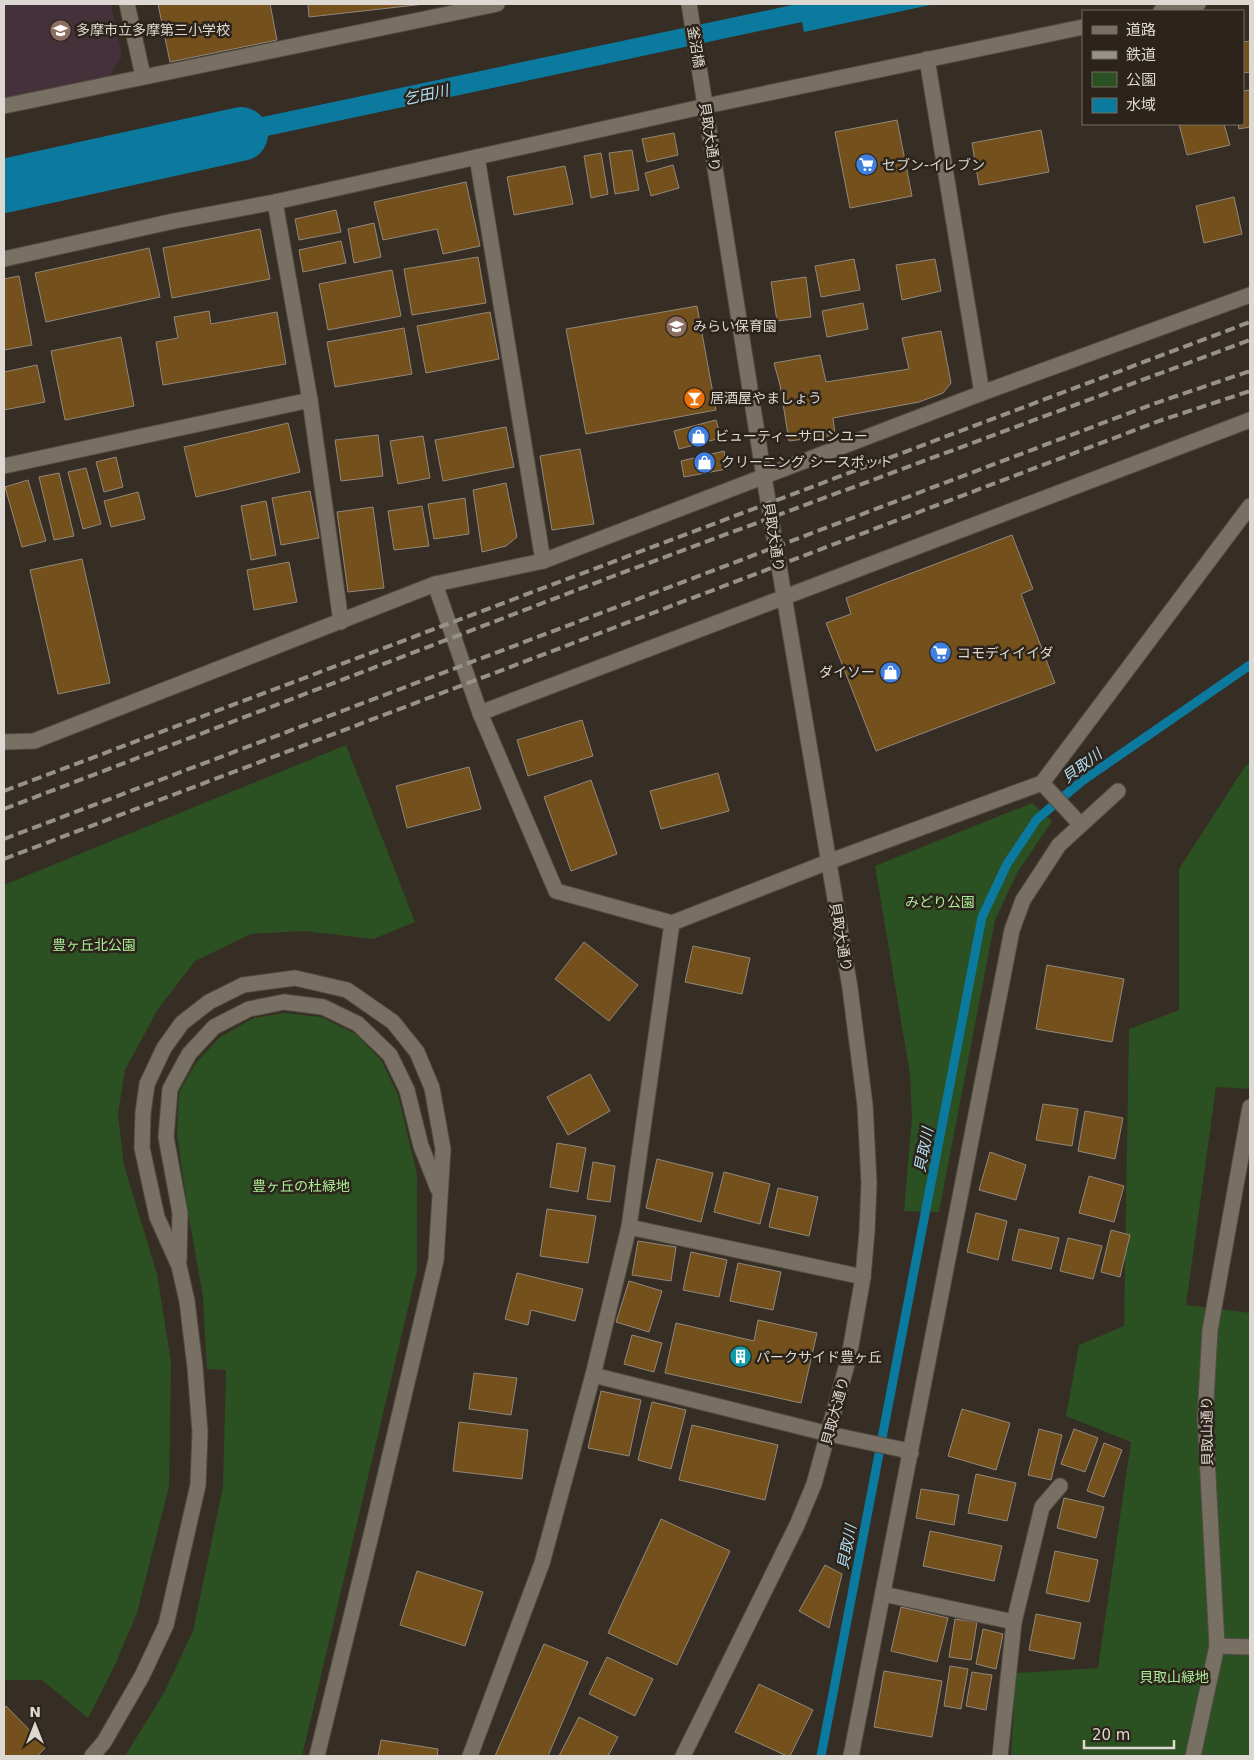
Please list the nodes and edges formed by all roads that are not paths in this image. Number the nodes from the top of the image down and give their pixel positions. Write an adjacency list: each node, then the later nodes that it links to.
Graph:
1 (127, 4): 8 (street)
2 (497, 4): 8 (street)
3 (689, 4): 9 (street, 釜沼橋)
4 (1198, 4): 5 (street)
5 (1166, 10)
6 (1082, 27): 7 (street)
7 (927, 59): 11 (street); 16 (street)
8 (143, 76): 10 (street)
9 (703, 90): 11 (street, 貝取大通り)
10 (4, 106)
11 (706, 106): 12 (street); 20 (street, 貝取大通り)
12 (477, 157): 13 (street); 22 (street)
13 (275, 202): 14 (street); 17 (street)
14 (4, 259)
15 (1250, 295): 16 (street)
16 (982, 393): 20 (street)
17 (310, 400): 19 (street); 25 (street)
18 (1250, 420): 24 (street)
19 (4, 466)
20 (764, 477): 22 (street); 24 (street, 貝取大通り)
21 (1250, 506): 28 (street)
22 (543, 561): 23 (street)
23 (435, 584): 25 (street); 26 (street)
24 (784, 597): 26 (street); 31 (street, 貝取大通り)
25 (341, 622): 27 (street)
26 (480, 713): 32 (street)
27 (4, 742)
28 (1044, 786): 30 (street); 31 (street)
29 (1118, 792): 30 (street)
30 (1077, 820): 40 (street)
31 (828, 862): 32 (street); 37 (street, 貝取大通り)
32 (672, 923): 35 (street)
33 (1250, 1108): 44 (street, 貝取山通り)
34 (439, 1192): 36 (street); 36 (street); 47 (street)
35 (629, 1227): 37 (street); 38 (street)
36 (179, 1266): 46 (street)
37 (863, 1277): 39 (street, 貝取大通り)
38 (593, 1375): 39 (street); 48 (street)
39 (829, 1434): 40 (street); 49 (street, 貝取大通り)
40 (905, 1451): 42 (street)
41 (1060, 1486): 43 (street)
42 (883, 1594): 43 (street); 50 (street)
43 (1014, 1622): 51 (street)
44 (1217, 1646): 45 (street); 52 (street, 貝取山通り)
45 (1250, 1647)
46 (92, 1756)
47 (316, 1756)
48 (470, 1756)
49 (683, 1756)
50 (851, 1756)
51 (1000, 1756)
52 (1194, 1756)

